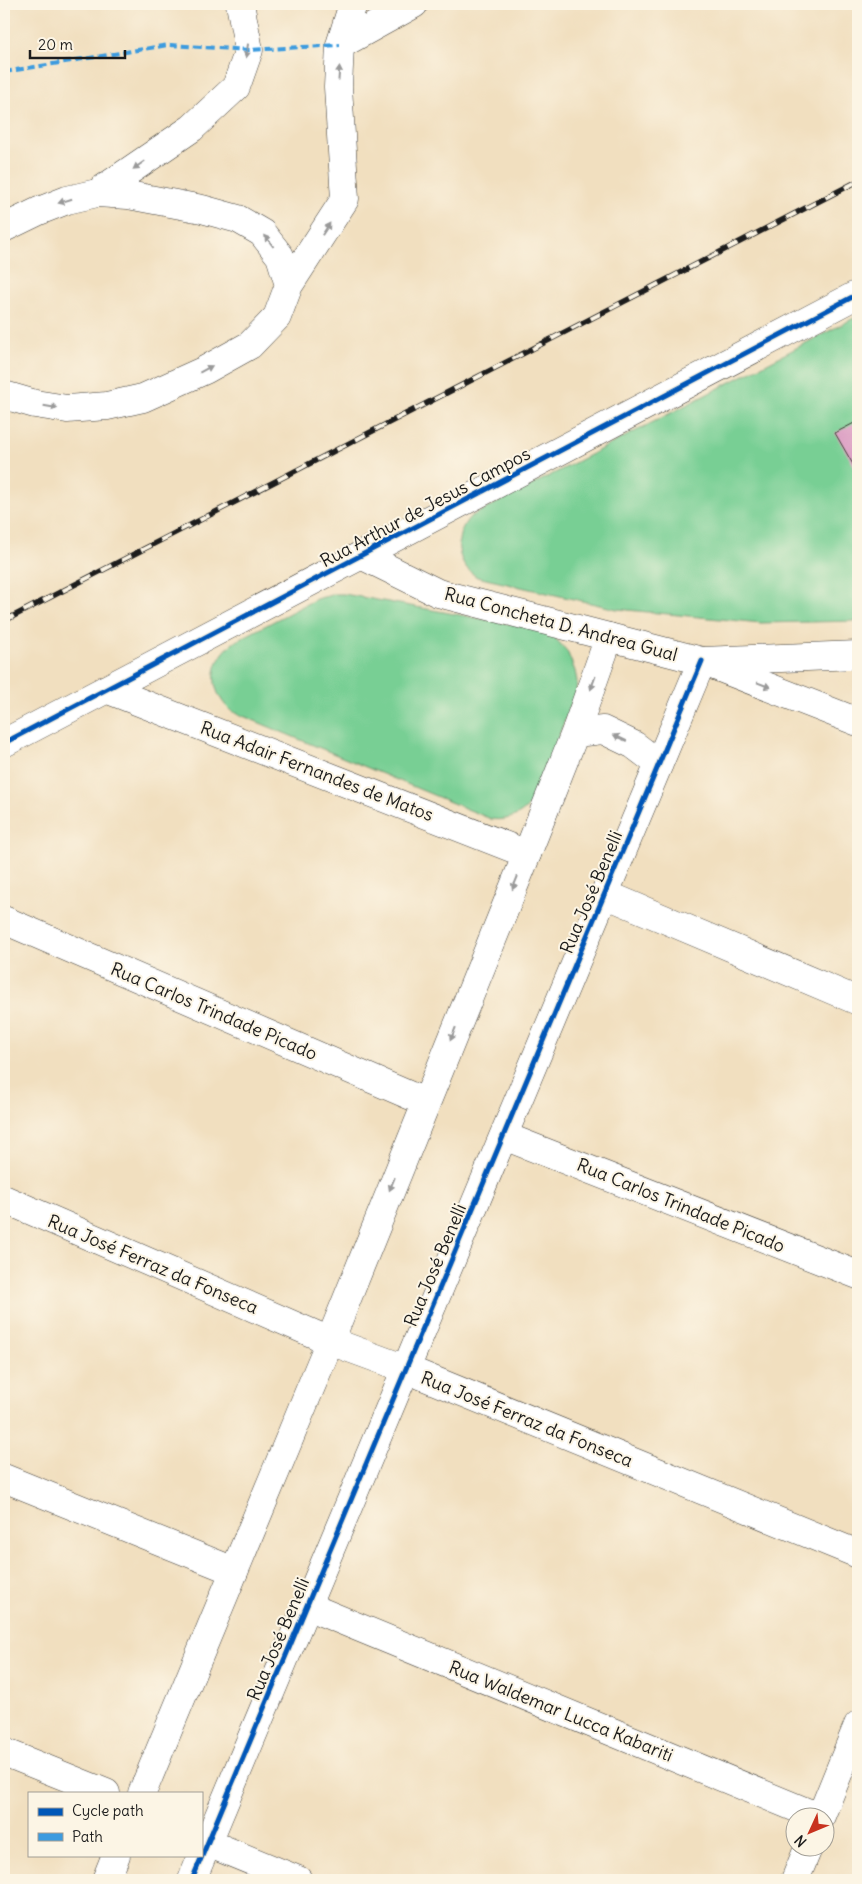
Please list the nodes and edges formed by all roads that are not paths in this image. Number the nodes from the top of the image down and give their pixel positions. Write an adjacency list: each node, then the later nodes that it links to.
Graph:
1 (240, 4): 5 (street, one-way to 5)
2 (353, 4): 4 (street)
3 (414, 4): 4 (street)
4 (340, 45): 7 (street, one-way to 4)
5 (97, 193): 6 (street, one-way to 6); 7 (street, one-way to 5)
6 (4, 228)
7 (289, 285): 9 (street, one-way to 7)
8 (858, 294): 10 (street, Rua Arthur de Jesus Campos)
9 (4, 395)
10 (361, 555): 11 (street, Rua Concheta D. Andrea Gual); 14 (street, Rua Arthur de Jesus Campos)
11 (609, 637): 13 (street, Rua Concheta D. Andrea Gual); 16 (street, one-way to 16)
12 (858, 655): 13 (street, Rua Concheta D. Andrea Gual)
13 (702, 661): 15 (street, one-way to 15); 18 (street, Rua José Benelli)
14 (106, 688): 17 (street, Rua Arthur de Jesus Campos); 19 (street, Rua Adair Fernandes de Matos)
15 (858, 722)
16 (575, 733): 18 (street, one-way to 16); 19 (street)
17 (4, 743)
18 (659, 764): 20 (street, Rua José Benelli)
19 (527, 854): 23 (street, one-way to 23)
20 (605, 894): 22 (street); 24 (street, Rua José Benelli)
21 (4, 920): 23 (street, Rua Carlos Trindade Picado)
22 (858, 1001)
23 (425, 1102): 27 (street, one-way to 27)
24 (504, 1136): 26 (street, Rua Carlos Trindade Picado); 28 (street, Rua José Benelli)
25 (4, 1199): 27 (street, Rua José Ferraz da Fonseca)
26 (858, 1275)
27 (330, 1340): 28 (street, Rua José Ferraz da Fonseca); 31 (street)
28 (406, 1369): 30 (street, Rua José Ferraz da Fonseca); 32 (street, Rua José Benelli)
29 (4, 1478): 31 (street)
30 (858, 1554)
31 (234, 1572): 36 (street)
32 (307, 1606): 37 (street, Rua Waldemar Lucca Kabariti); 39 (street, Rua José Benelli)
33 (858, 1725): 38 (street)
34 (4, 1752): 35 (street)
35 (104, 1792)
36 (142, 1792)
37 (792, 1806)
38 (825, 1806)
39 (208, 1843): 43 (street, Rua José Benelli); 44 (street)
40 (116, 1856): 42 (street)
41 (805, 1856): 45 (street)
42 (106, 1880)
43 (192, 1880)
44 (298, 1880)
45 (795, 1880)

